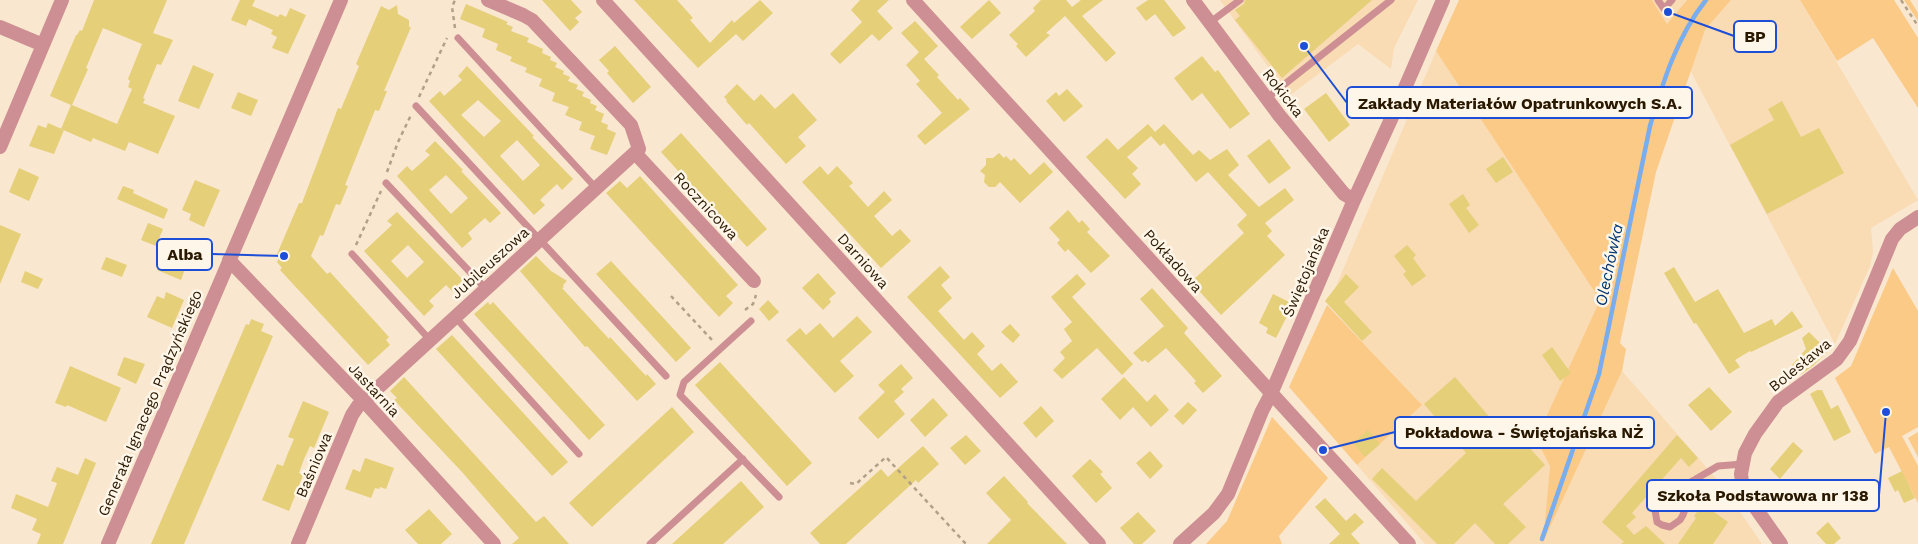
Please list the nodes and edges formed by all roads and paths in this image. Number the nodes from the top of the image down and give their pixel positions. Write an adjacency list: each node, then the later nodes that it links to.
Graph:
1 (62, 0): 21 (street)
2 (341, 0): 32 (street, Generała Ignacego Prądzyńskiego)
3 (455, 0): 14 (path)
4 (488, 0): 25 (street)
5 (603, 0): 55 (street, Darniowa)
6 (913, 0): 42 (street, Pokładowa)
7 (1193, 0): 15 (street, Rokicka)
8 (1240, 0): 15 (lane)
9 (1391, 0): 22 (lane)
10 (1443, 0): 28 (street, Świętojańska)
11 (1658, 0): 12 (lane)
12 (1672, 0)
13 (1901, 0): 16 (path)
14 (453, 23): 18 (path); 20 (path)
15 (1209, 23): 22 (street, Rokicka)
16 (1918, 26)
17 (0, 27): 21 (street)
18 (451, 29)
19 (448, 35): 23 (path)
20 (458, 38): 27 (lane)
21 (43, 45): 24 (street)
22 (1266, 99): 28 (street, Rokicka)
23 (416, 106): 26 (path); 30 (lane)
24 (0, 147)
25 (637, 151): 27 (street, Jubileuszowa); 33 (street, Rocznicowa)
26 (386, 183): 31 (path); 34 (lane)
27 (596, 188): 30 (street, Jubileuszowa)
28 (1354, 200): 42 (street, Świętojańska)
29 (1918, 217): 46 (street, Bolesława)
30 (540, 239): 34 (street, Jubileuszowa); 41 (lane)
31 (352, 254): 40 (lane)
32 (229, 260): 43 (street, Jastarnia); 50 (street, Generała Ignacego Prądzyńskiego)
33 (754, 281): 36 (path)
34 (486, 288): 37 (street, Jubileuszowa)
35 (670, 296): 39 (path)
36 (739, 316)
37 (455, 317): 40 (street, Jubileuszowa); 44 (lane)
38 (751, 321): 45 (lane)
39 (719, 334)
40 (430, 340): 43 (street, Jubileuszowa)
41 (666, 376)
42 (1271, 394): 56 (street, Świętojańska); 57 (street, Pokładowa)
43 (363, 400): 51 (street, Baśniowa); 52 (street, Jastarnia)
44 (579, 454)
45 (742, 459): 49 (lane); 53 (lane)
46 (1743, 464): 47 (lane); 58 (street, Bolesława)
47 (1696, 479): 47 (lane)
48 (850, 483): 54 (path)
49 (779, 497)
50 (108, 544)
51 (298, 544)
52 (494, 544)
53 (650, 544)
54 (966, 544)
55 (1099, 544)
56 (1180, 544)
57 (1409, 544)
58 (1781, 544)

